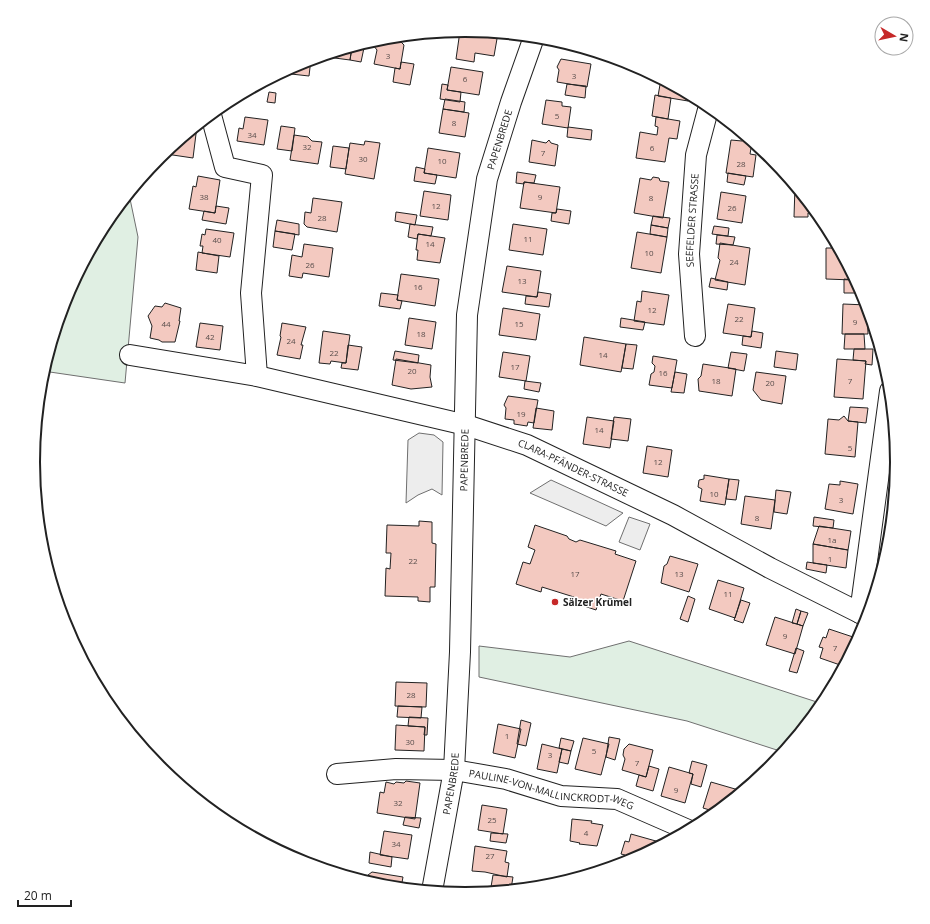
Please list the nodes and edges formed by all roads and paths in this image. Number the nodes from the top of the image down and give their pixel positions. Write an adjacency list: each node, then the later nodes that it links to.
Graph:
1 (532, 43): 8 (street, PAPENBREDE)
2 (707, 113): 4 (street, SEEFELDER STRASSE)
3 (213, 120): 6 (street)
4 (695, 336)
5 (130, 355): 6 (street, CLARA-PFÄNDER-STRASSE)
6 (257, 376): 8 (street, CLARA-PFÄNDER-STRASSE)
7 (887, 416): 9 (street)
8 (466, 425): 10 (street, CLARA-PFÄNDER-STRASSE); 11 (street, PAPENBREDE)
9 (865, 604)
10 (862, 613)
11 (454, 770): 12 (street, PAULINE-VON-MALLINCKRODT-WEG); 13 (street, PAULINE-VON-MALLINCKRODT-WEG); 14 (street, PAPENBREDE)
12 (337, 774)
13 (682, 827)
14 (433, 886)

